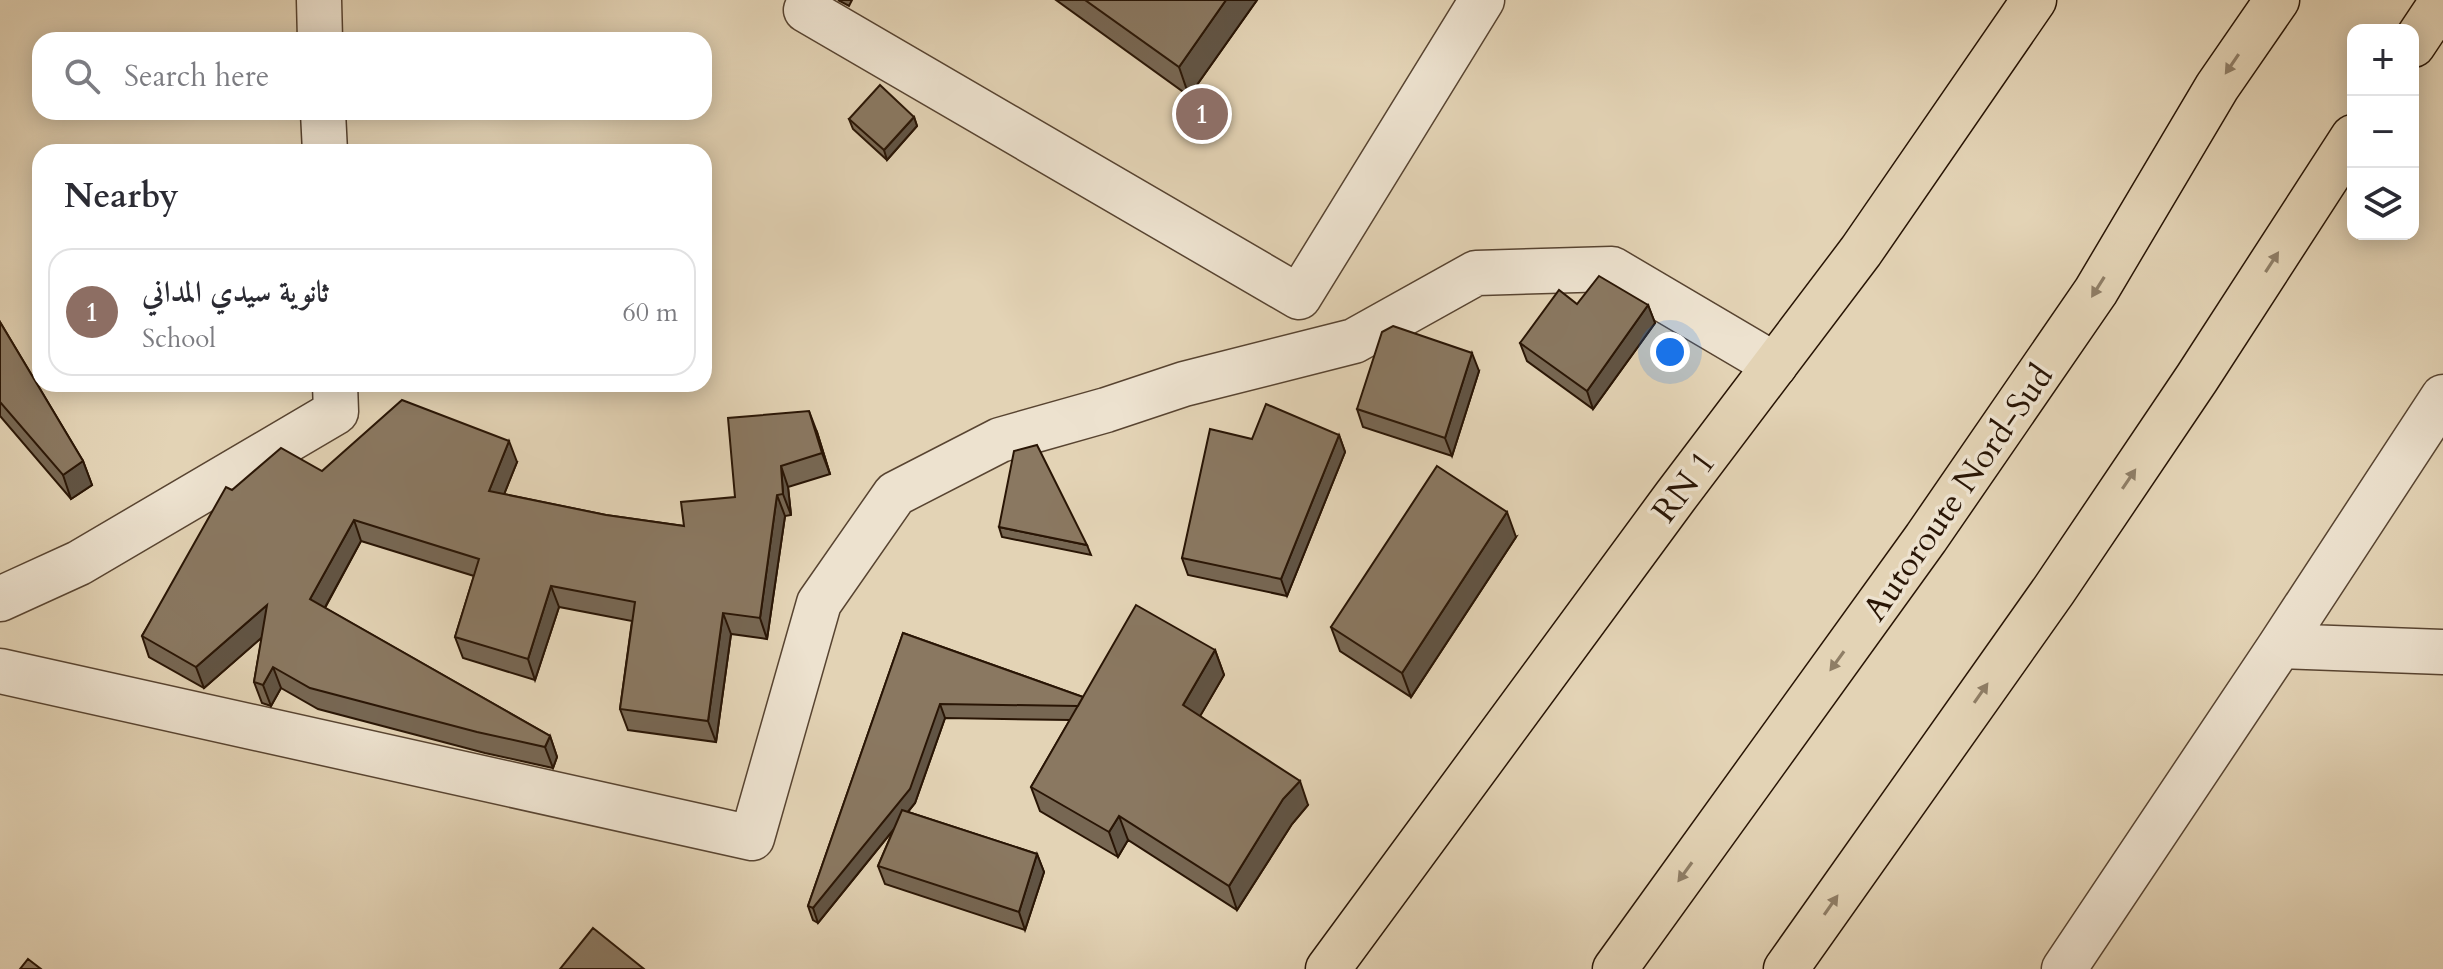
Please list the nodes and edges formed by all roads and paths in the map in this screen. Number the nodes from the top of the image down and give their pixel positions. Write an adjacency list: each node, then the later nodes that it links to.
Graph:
1 (319, 0): 7 (street)
2 (1482, 0): 6 (street)
3 (2034, 0): 12 (main road, RN 1)
4 (2277, 0): 20 (main road, Autoroute Nord-Sud, one-way to 20)
5 (2443, 0): 8 (main road)
6 (806, 10)
7 (320, 32)
8 (2419, 36)
9 (323, 120): 10 (street)
10 (325, 144)
11 (2347, 146): 21 (main road, one-way to 11)
12 (1775, 365): 18 (street); 19 (main road, RN 1)
13 (335, 392): 15 (street)
14 (2443, 397): 16 (street)
15 (0, 599)
16 (2280, 646): 17 (street); 22 (street)
17 (2443, 652)
18 (0, 671)
19 (1328, 969)
20 (1615, 969)
21 (1786, 969)
22 (2064, 969)

